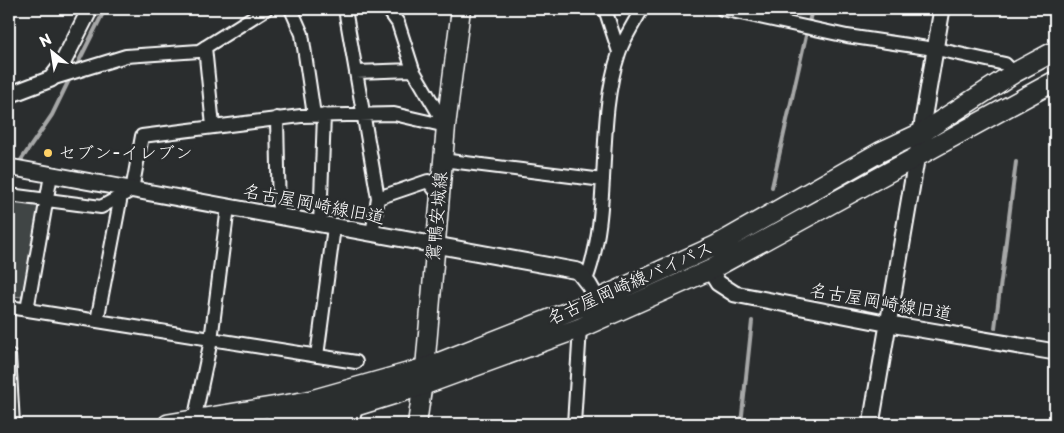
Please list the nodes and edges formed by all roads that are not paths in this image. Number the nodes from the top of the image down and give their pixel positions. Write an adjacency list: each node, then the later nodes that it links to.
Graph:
1 (90, 9): 18 (street)
2 (266, 9): 11 (street)
3 (291, 9): 22 (street)
4 (345, 9): 16 (street)
5 (388, 9): 15 (street)
6 (461, 9): 25 (main road, 鴛鴨安城線)
7 (604, 9): 14 (street)
8 (642, 9): 14 (street)
9 (722, 9): 12 (street)
10 (942, 9): 12 (street)
11 (205, 47): 18 (street); 24 (street)
12 (935, 49): 17 (street); 26 (street)
13 (1055, 51): 17 (main road, 名古屋岡崎線バイパス)
14 (619, 52): 31 (street)
15 (413, 70): 16 (street); 25 (street)
16 (356, 72): 21 (street)
17 (1014, 74): 26 (main road, 名古屋岡崎線バイパス)
18 (51, 79): 20 (street)
19 (1055, 81): 27 (main road, 名古屋岡崎線バイパス)
20 (9, 95)
21 (364, 114): 22 (street); 25 (street); 35 (street)
22 (319, 115): 23 (street); 39 (street)
23 (277, 118): 24 (street); 38 (street)
24 (213, 126): 32 (street)
25 (446, 126): 28 (main road, 鴛鴨安城線)
26 (922, 132): 27 (street); 44 (main road, 名古屋岡崎線バイパス)
27 (919, 155): 42 (main road, 名古屋岡崎線バイパス); 48 (street)
28 (442, 160): 31 (street); 34 (main road, 鴛鴨安城線)
29 (9, 167): 30 (street, 名古屋岡崎線旧道)
30 (51, 174): 32 (street, 名古屋岡崎線旧道); 36 (street)
31 (603, 180): 43 (street)
32 (126, 193): 36 (street); 37 (street, 名古屋岡崎線旧道); 47 (street)
33 (9, 195): 36 (street)
34 (439, 196): 35 (street); 41 (main road, 鴛鴨安城線)
35 (378, 198): 40 (street)
36 (46, 201): 46 (street)
37 (228, 207): 38 (street, 名古屋岡崎線旧道); 50 (street)
38 (279, 217): 39 (street, 名古屋岡崎線旧道)
39 (327, 225): 40 (street, 名古屋岡崎線旧道); 53 (street)
40 (372, 234): 41 (street, 名古屋岡崎線旧道)
41 (434, 245): 43 (street, 名古屋岡崎線旧道); 55 (main road, 鴛鴨安城線)
42 (710, 270): 48 (street, 名古屋岡崎線旧道); 49 (main road, 名古屋岡崎線バイパス)
43 (586, 280): 44 (street)
44 (596, 299): 55 (main road, 名古屋岡崎線バイパス)
45 (9, 307): 46 (street)
46 (28, 310): 47 (street)
47 (97, 321): 50 (street)
48 (890, 324): 51 (street, 名古屋岡崎線旧道); 64 (street)
49 (580, 328): 55 (main road, 名古屋岡崎線バイパス); 63 (street)
50 (211, 340): 53 (street); 57 (street)
51 (1055, 352)
52 (9, 355): 58 (street)
53 (317, 356): 54 (street)
54 (356, 362)
55 (423, 377): 56 (main road, 名古屋岡崎線バイパス); 57 (main road, 名古屋岡崎線バイパス); 62 (main road, 鴛鴨安城線)
56 (357, 406): 60 (main road, 名古屋岡崎線バイパス); 61 (street)
57 (194, 421): 59 (main road, 名古屋岡崎線バイパス)
58 (13, 424)
59 (168, 424)
60 (275, 424)
61 (351, 424)
62 (417, 424)
63 (574, 424)
64 (872, 424)

